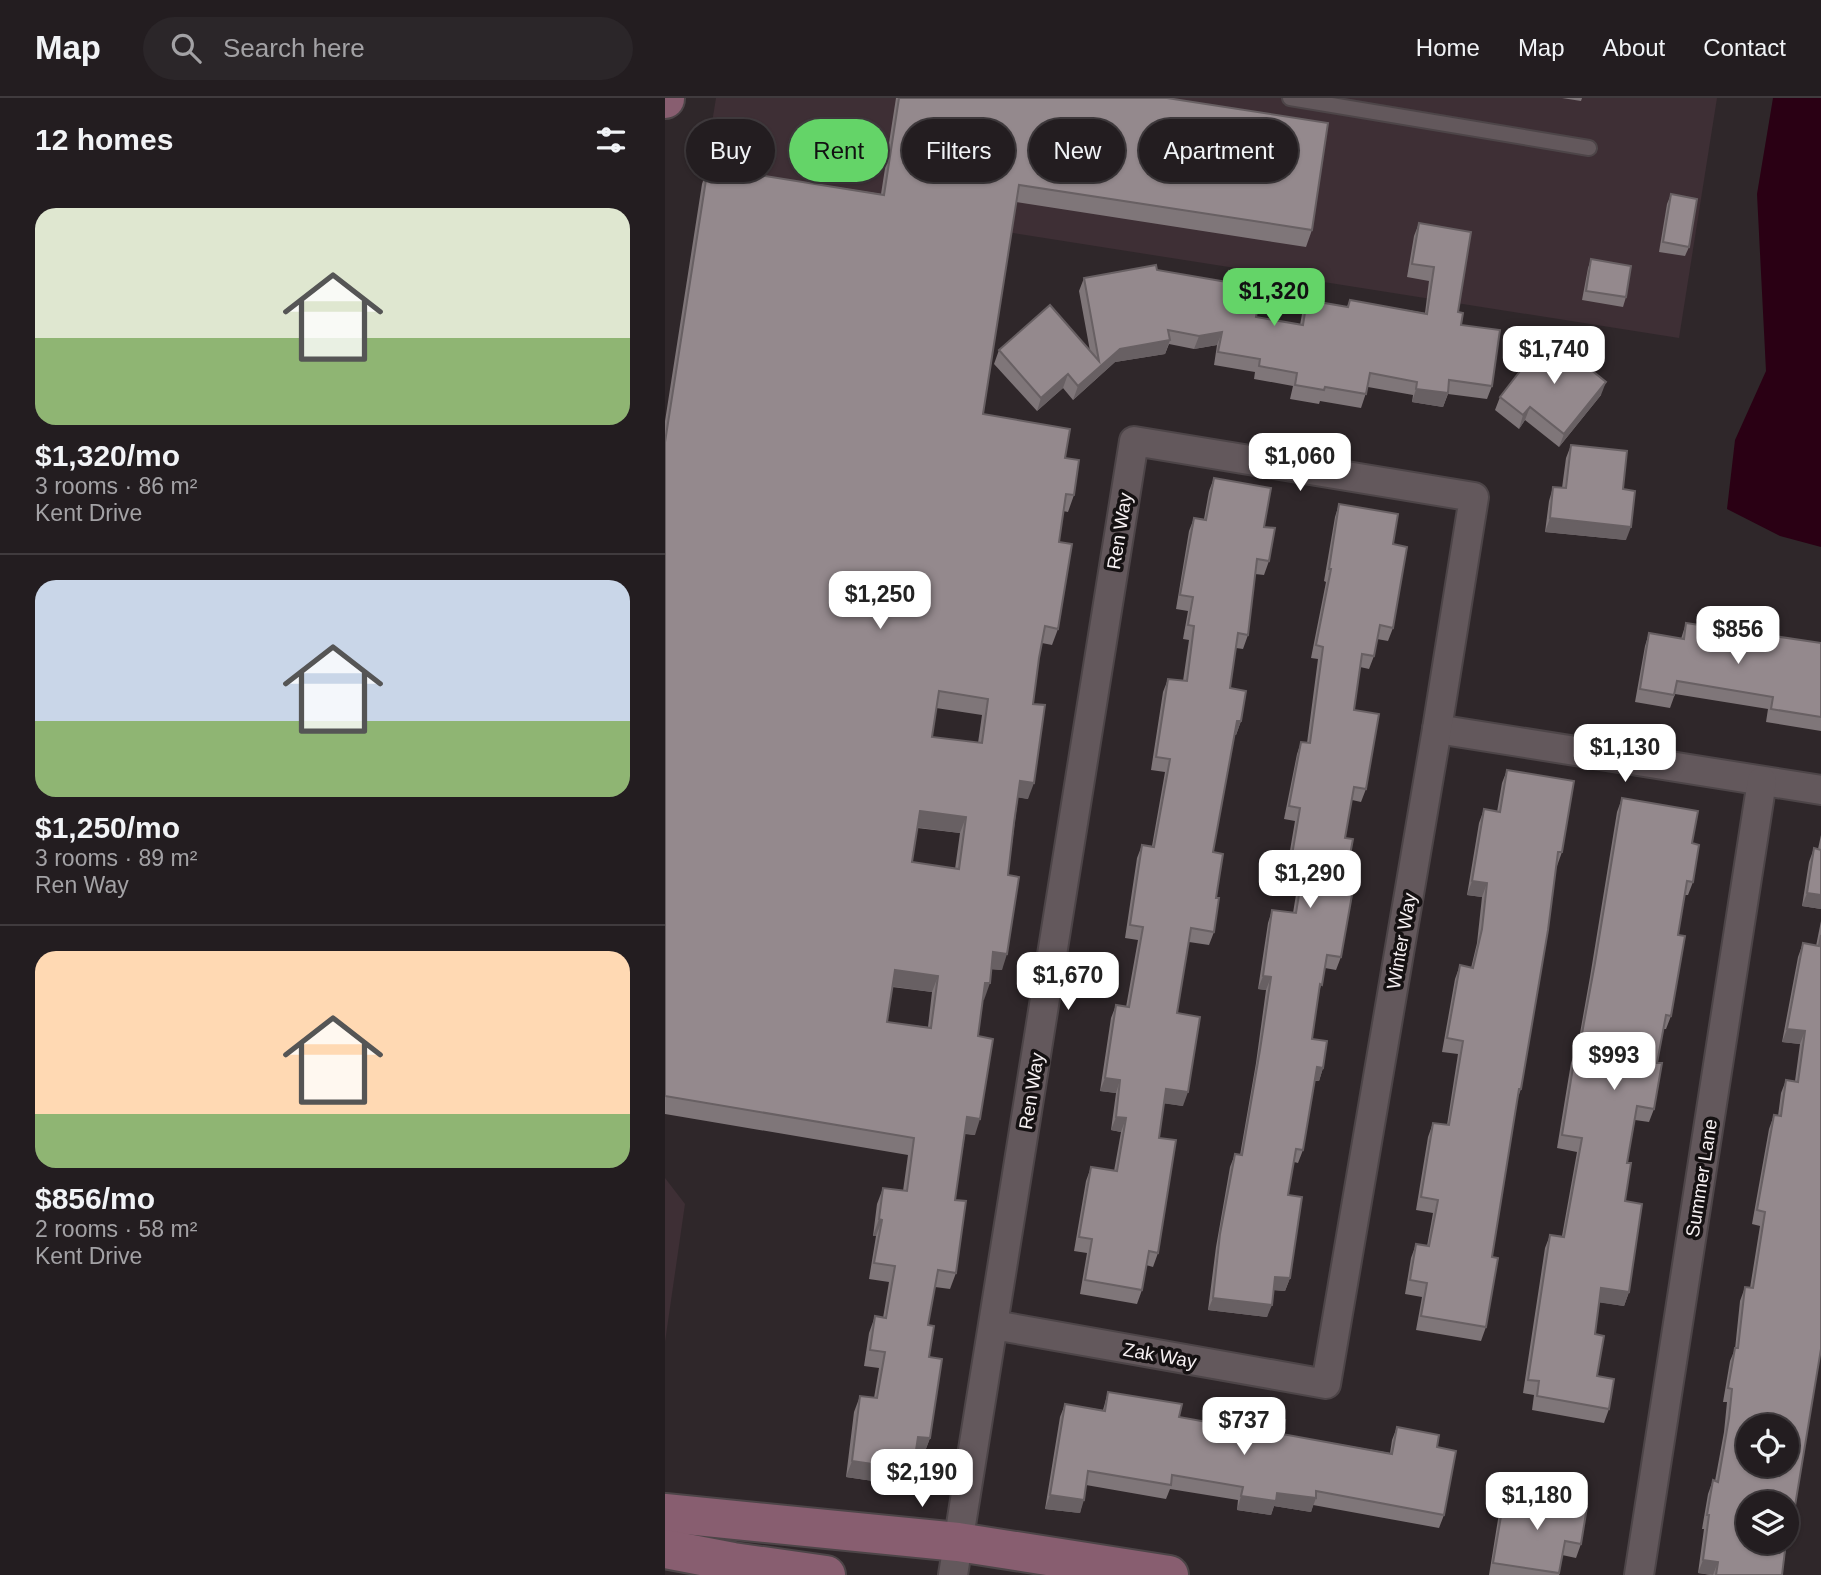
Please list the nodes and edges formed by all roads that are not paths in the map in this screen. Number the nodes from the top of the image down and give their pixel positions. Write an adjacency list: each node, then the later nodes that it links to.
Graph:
1 (1290, 98): 2 (lane)
2 (1589, 148)
3 (1474, 496): 4 (street, Winter Way); 7 (street, Ren Way)
4 (1437, 729): 5 (street); 8 (street, Winter Way)
5 (1762, 781): 6 (street); 14 (street, Summer Lane)
6 (1821, 790)
7 (994, 1325): 8 (street, Zak Way); 11 (street, Ren Way)
8 (1326, 1384)
9 (665, 1513): 11 (street)
10 (665, 1549): 12 (street)
11 (955, 1558): 13 (street)
12 (826, 1575)
13 (1169, 1575)
14 (1639, 1575)

